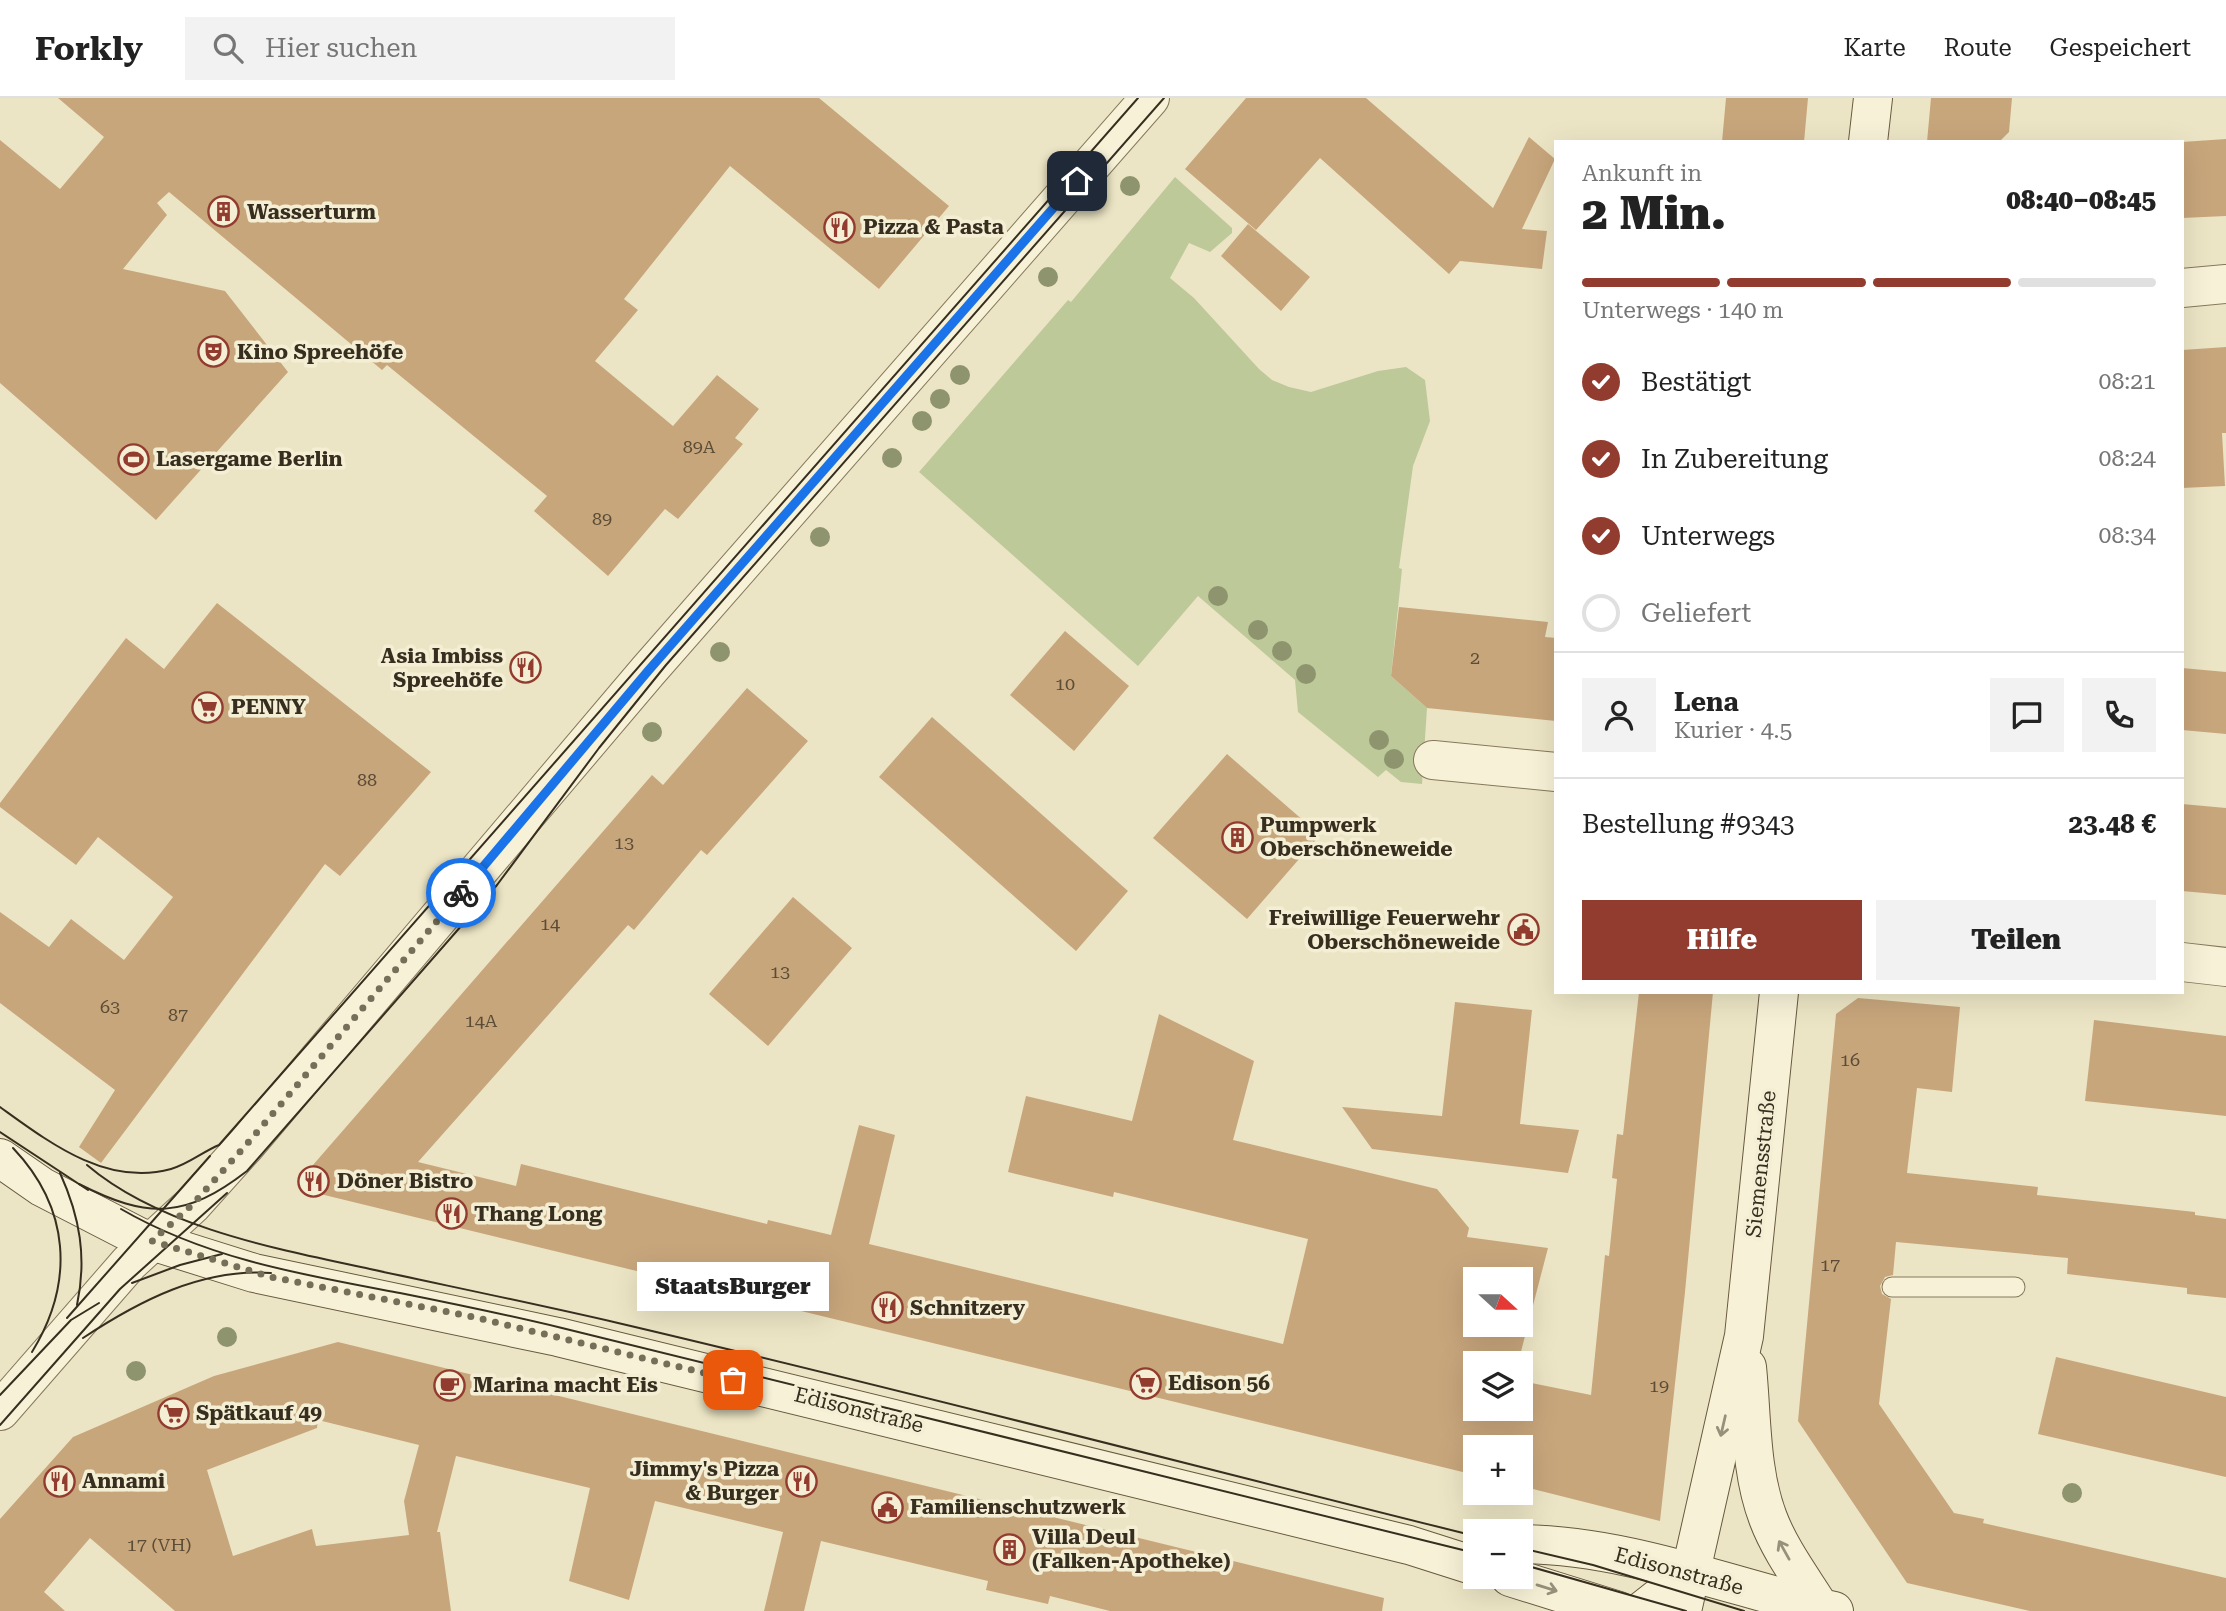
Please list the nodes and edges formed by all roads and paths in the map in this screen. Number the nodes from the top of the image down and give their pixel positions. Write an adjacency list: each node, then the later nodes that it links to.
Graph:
1 (1150, 98): 12 (main road)
2 (1873, 98): 3 (main road)
3 (1868, 140)
4 (2226, 284): 5 (main road)
5 (2184, 288)
6 (1433, 760): 7 (main road)
7 (1554, 772)
8 (2184, 962): 9 (main road)
9 (2226, 967)
10 (1779, 994): 15 (main road, Siemensstraße)
11 (0, 1158): 12 (main road, Edisonstraße)
12 (152, 1241): 16 (main road); 18 (main road, Edisonstraße)
13 (1892, 1287): 14 (lane)
14 (2015, 1287)
15 (1744, 1336): 21 (main road, Siemensstraße, one-way to 21); 23 (main road, Siemensstraße, one-way to 15)
16 (0, 1411)
17 (1463, 1544): 18 (main road, Edisonstraße)
18 (1409, 1545): 20 (main road, Edisonstraße)
19 (1533, 1545): 21 (main road, Edisonstraße)
20 (1463, 1562)
21 (1689, 1574): 23 (main road, Edisonstraße); 25 (main road); 26 (main road, Siemensstraße)
22 (1533, 1584): 24 (main road, one-way to 24)
23 (1825, 1610)
24 (1619, 1611)
25 (1642, 1611)
26 (1682, 1611)

